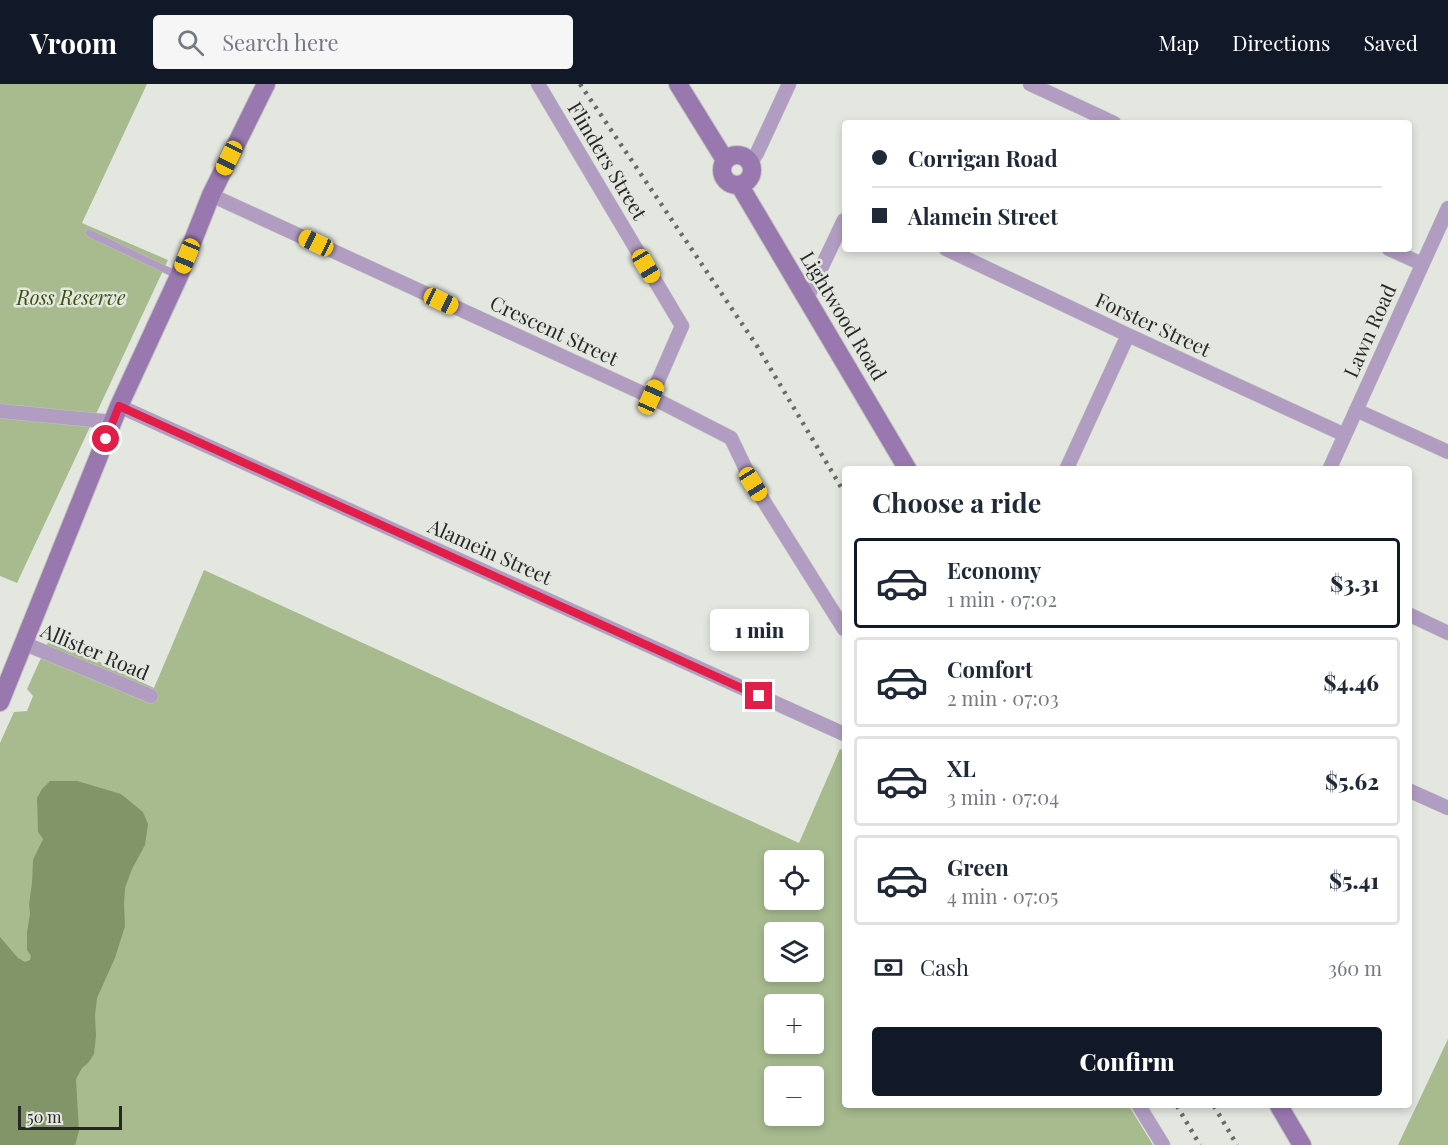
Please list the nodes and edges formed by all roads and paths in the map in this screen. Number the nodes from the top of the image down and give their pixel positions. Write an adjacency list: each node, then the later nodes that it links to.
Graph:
1 (266, 84): 10 (main road)
2 (538, 84): 20 (street, Flinders Street)
3 (678, 84): 7 (main road)
4 (789, 84): 8 (street)
5 (1029, 84): 6 (street)
6 (1107, 120)
7 (725, 160): 8 (main road); 9 (main road)
8 (751, 162): 9 (main road)
9 (740, 186): 18 (main road, Lightwood Road)
10 (211, 195): 17 (main road); 20 (street, Crescent Street)
11 (1448, 208): 16 (street, Lawn Road)
12 (842, 224): 18 (street)
13 (89, 232): 17 (lane)
14 (952, 252): 19 (street, Forster Street)
15 (1396, 252): 16 (street)
16 (1422, 264): 21 (street, Lawn Road)
17 (179, 276): 23 (main road)
18 (807, 298): 26 (main road, Lightwood Road)
19 (1128, 335): 24 (street, Forster Street); 27 (street)
20 (651, 397): 30 (street)
21 (1356, 410): 24 (street, Lawn Road); 25 (street)
22 (0, 411): 23 (street, Alamein Street)
23 (116, 414): 32 (main road); 35 (street, Alamein Street)
24 (1345, 435): 28 (street, Lawn Road)
25 (1448, 452)
26 (906, 466)
27 (1068, 466)
28 (1331, 466)
29 (1412, 616): 31 (street)
30 (842, 626)
31 (1448, 633)
32 (23, 643): 33 (street, Allister Road); 34 (main road)
33 (151, 696)
34 (0, 702)
35 (842, 733)
36 (1412, 792): 37 (street)
37 (1448, 808)
38 (1140, 1108): 40 (street)
39 (1280, 1108): 41 (main road)
40 (1163, 1145)
41 (1302, 1145)

